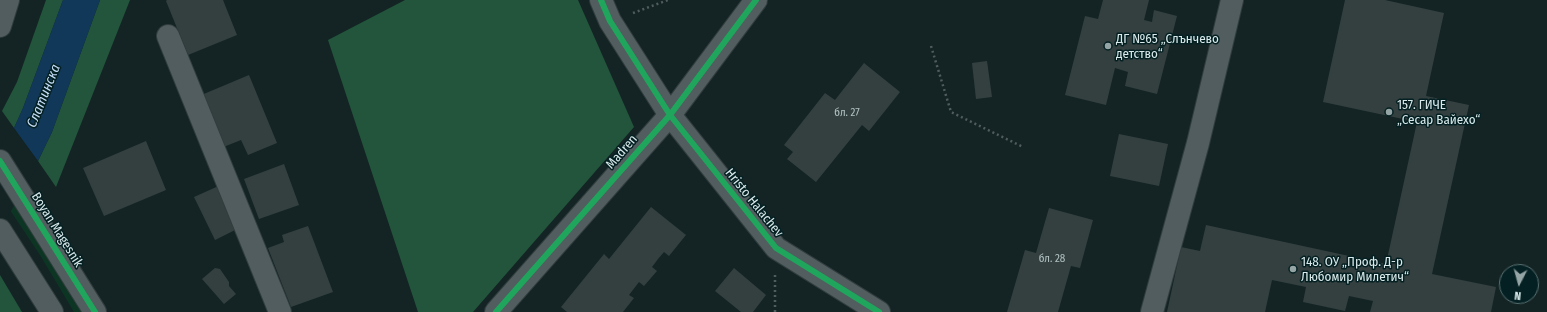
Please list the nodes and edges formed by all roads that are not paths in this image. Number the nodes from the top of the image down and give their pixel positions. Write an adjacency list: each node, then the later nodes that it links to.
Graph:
1 (8, 0): 5 (street)
2 (601, 0): 7 (street, Hristo Halachev)
3 (756, 0): 7 (street, Madren)
4 (1232, 0): 15 (street)
5 (0, 26)
6 (168, 36): 12 (street)
7 (670, 115): 13 (street, Madren); 14 (street, Hristo Halachev)
8 (0, 161): 11 (street, Boyan Magesnik)
9 (0, 230): 10 (street)
10 (52, 312)
11 (95, 312)
12 (280, 312)
13 (496, 312)
14 (879, 312)
15 (1152, 312)

